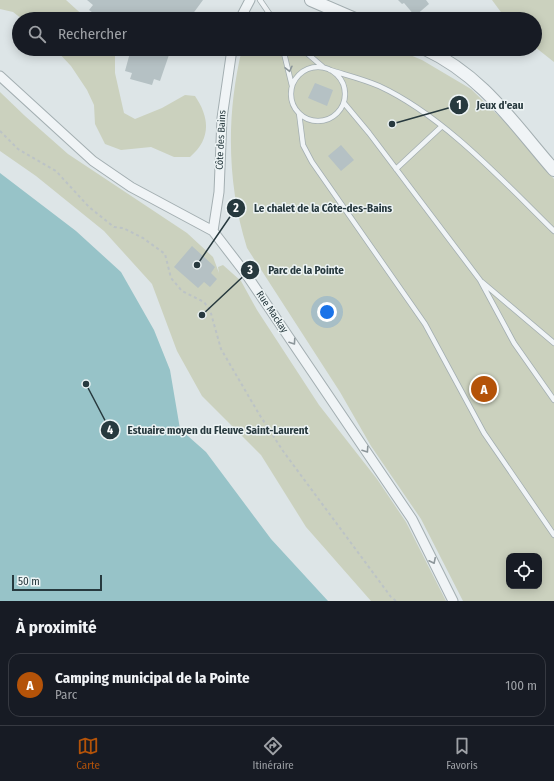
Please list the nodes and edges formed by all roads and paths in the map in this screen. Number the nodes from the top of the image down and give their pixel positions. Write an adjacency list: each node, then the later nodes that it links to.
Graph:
1 (250, 0): 4 (street)
2 (260, 0): 5 (lane)
3 (311, 0): 6 (street)
4 (244, 12)
5 (268, 12)
6 (339, 12)
7 (231, 56): 21 (street, Côte des Bains)
8 (285, 56): 14 (lane, one-way to 14)
9 (310, 56): 11 (lane)
10 (440, 56): 20 (street)
11 (324, 68): 12 (lane); 14 (lane)
12 (330, 70): 15 (lane); 17 (lane)
13 (0, 76): 21 (street, Rue Mackay)
14 (292, 89): 16 (lane)
15 (344, 103): 16 (lane); 19 (lane)
16 (299, 113): 26 (lane)
17 (441, 127): 19 (lane); 22 (lane)
18 (0, 131): 27 (path)
19 (396, 169): 23 (lane)
20 (554, 170)
21 (213, 231): 28 (street, Rue Mackay, one-way to 28)
22 (554, 231)
23 (480, 280): 24 (lane); 25 (lane)
24 (554, 343)
25 (554, 400)
26 (554, 535)
27 (396, 601)
28 (453, 601)

